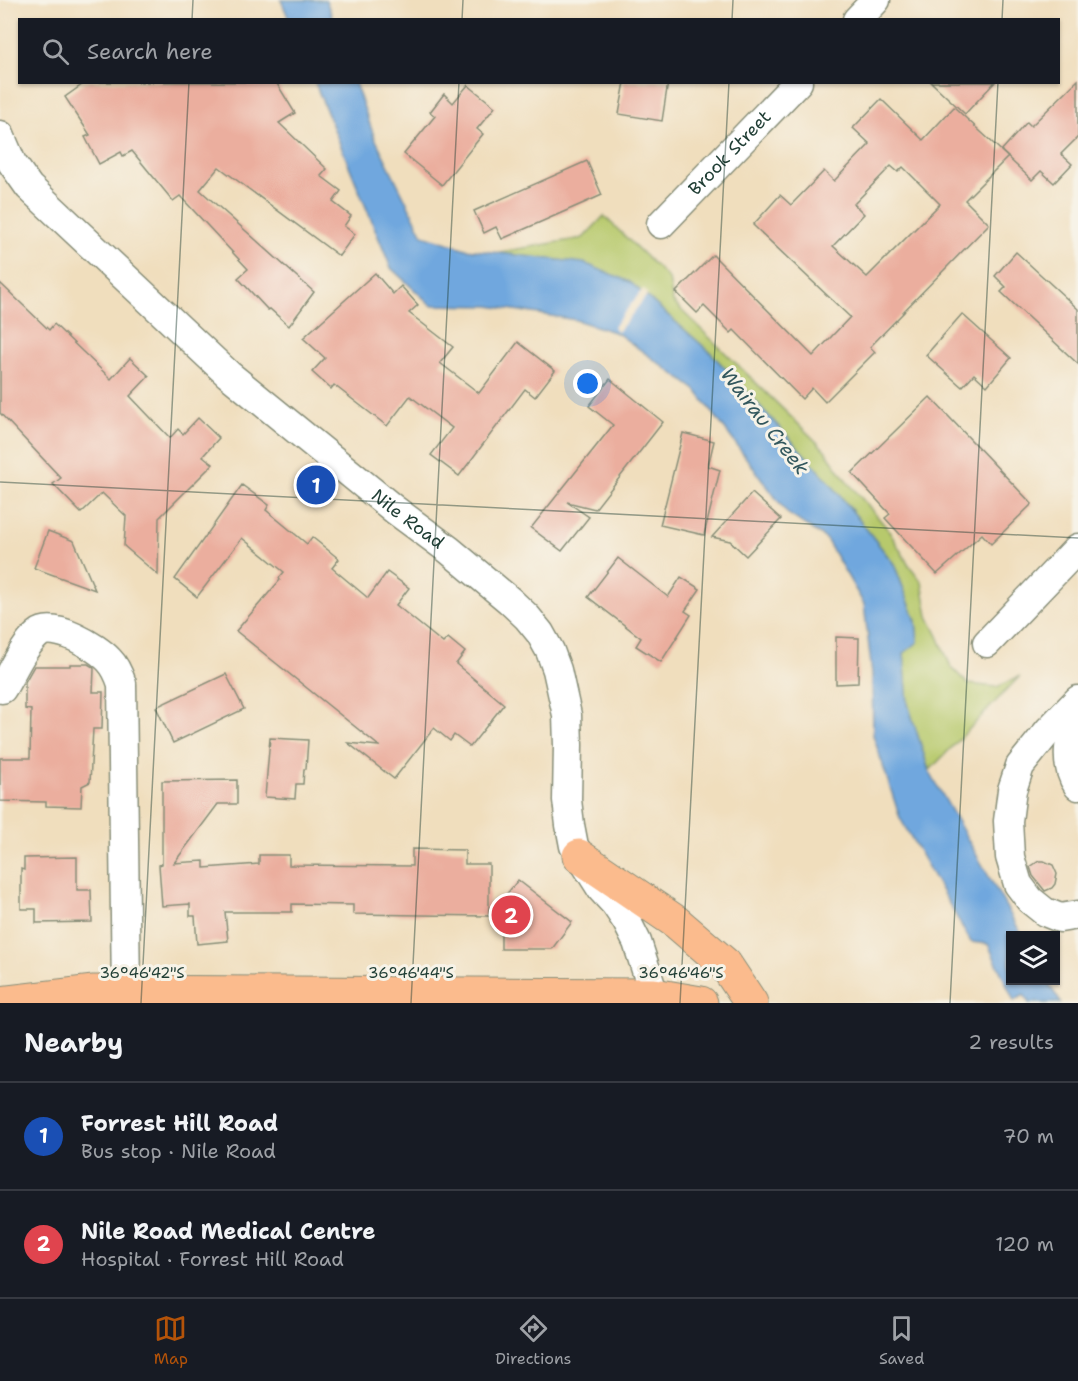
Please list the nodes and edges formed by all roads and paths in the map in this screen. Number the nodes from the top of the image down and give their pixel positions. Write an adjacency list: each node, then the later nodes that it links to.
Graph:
1 (876, 0): 2 (street)
2 (859, 18)
3 (796, 84): 5 (street, Brook Street)
4 (0, 135): 12 (street, Nile Road)
5 (661, 224)
6 (1078, 548): 7 (street)
7 (987, 643)
8 (2, 689): 14 (street)
9 (1078, 700): 13 (street)
10 (1078, 711): 11 (street)
11 (1078, 786)
12 (579, 856): 15 (street, Nile Road); 18 (main road)
13 (1078, 915)
14 (126, 993): 15 (main road); 16 (main road)
15 (654, 995): 17 (main road)
16 (0, 1003)
17 (700, 1003)
18 (752, 1003)

